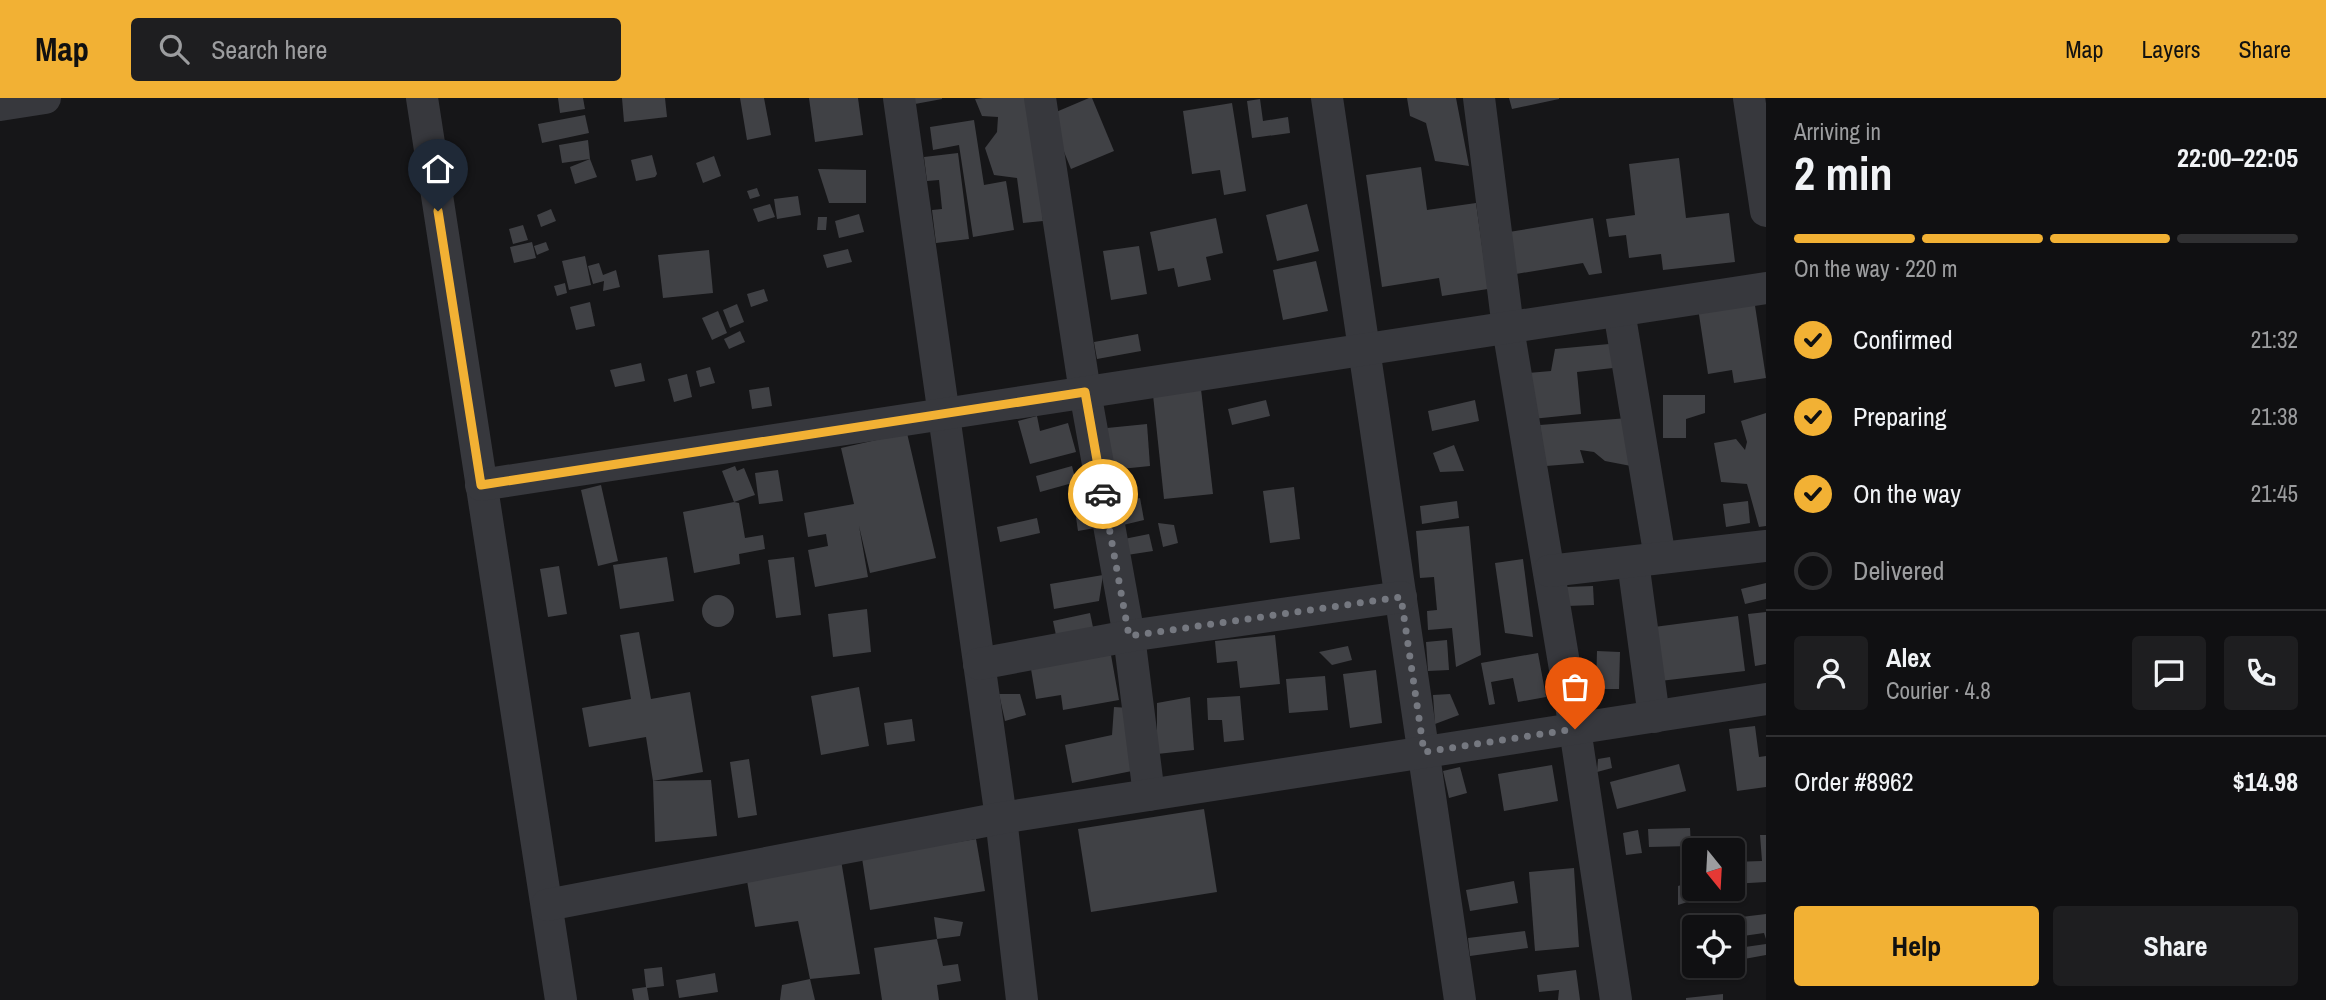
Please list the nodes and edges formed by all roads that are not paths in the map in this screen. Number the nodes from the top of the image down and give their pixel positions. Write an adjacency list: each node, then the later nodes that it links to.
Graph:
1 (45, 98): 8 (street)
2 (422, 98): 16 (street)
3 (899, 98): 15 (street)
4 (1040, 98): 14 (street)
5 (1327, 98): 13 (street)
6 (1479, 98): 12 (street)
7 (1749, 98): 9 (street)
8 (0, 105)
9 (1766, 211)
10 (1766, 288): 11 (street)
11 (1619, 311): 12 (street); 18 (street)
12 (1508, 328): 13 (street); 19 (street)
13 (1365, 349): 14 (street); 20 (street)
14 (1085, 392): 15 (street); 21 (street)
15 (944, 414): 16 (street); 22 (street)
16 (481, 485): 29 (street)
17 (1766, 546): 18 (street)
18 (1646, 560): 19 (street); 24 (street)
19 (1549, 571): 25 (street)
20 (1401, 597): 21 (street); 26 (street)
21 (1129, 636): 22 (street); 27 (street)
22 (979, 664): 28 (street)
23 (1766, 699): 24 (street)
24 (1654, 717): 25 (street)
25 (1575, 729): 26 (street); 33 (street)
26 (1424, 752): 27 (street); 32 (street)
27 (1150, 795): 28 (street)
28 (1001, 818): 29 (street); 31 (street)
29 (547, 905): 30 (street)
30 (561, 1000)
31 (1022, 1000)
32 (1460, 1000)
33 (1616, 1000)

